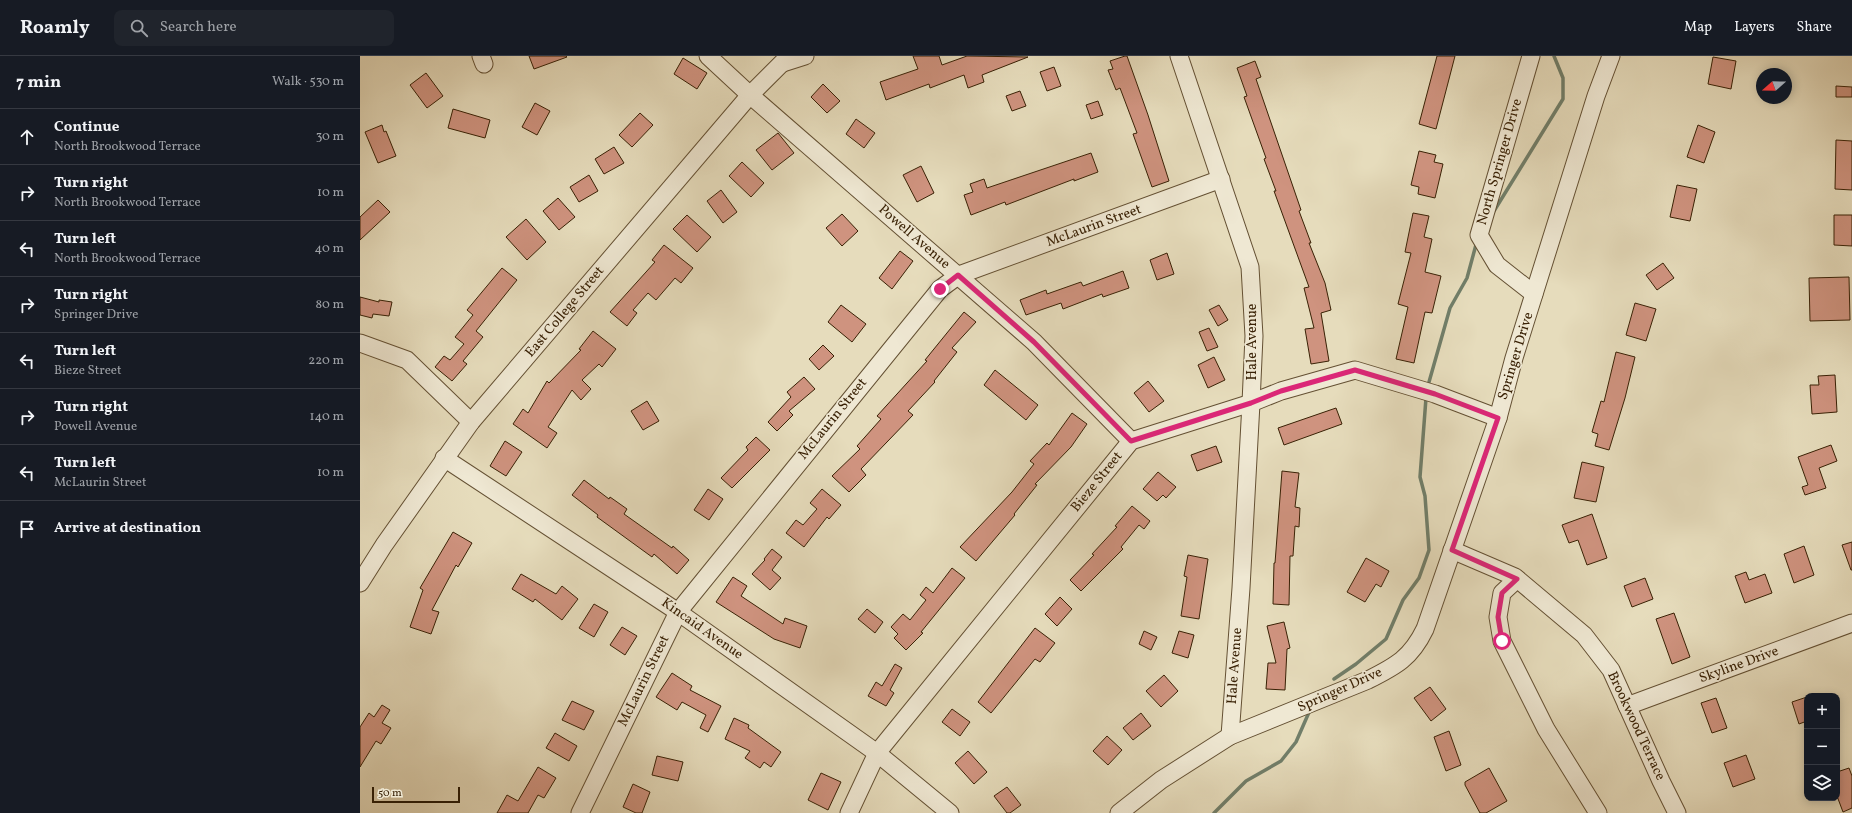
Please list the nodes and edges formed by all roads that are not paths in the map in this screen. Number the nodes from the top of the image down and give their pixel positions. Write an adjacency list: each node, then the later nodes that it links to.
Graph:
1 (708, 56): 7 (street, Powell Avenue)
2 (805, 56): 6 (street)
3 (1179, 56): 8 (street, Hale Avenue)
4 (1531, 56): 10 (street, North Springer Drive)
5 (1611, 56): 10 (street, Springer Drive)
6 (786, 59): 7 (street, East College Street)
7 (750, 95): 9 (street, Powell Avenue); 14 (street, East College Street)
8 (1221, 179): 9 (street, McLaurin Street); 12 (street, Hale Avenue)
9 (958, 275): 15 (street, Powell Avenue); 20 (street, McLaurin Street)
10 (1534, 294): 13 (street, Springer Drive)
11 (360, 343): 14 (street)
12 (1251, 403): 13 (street, Bieze Street); 15 (street, Bieze Street); 23 (street, Hale Avenue)
13 (1498, 418): 17 (street, Springer Drive)
14 (471, 422): 16 (street, East College Street)
15 (1131, 441): 24 (street, Bieze Street)
16 (444, 458): 19 (street, East College Street); 20 (street, Kincaid Avenue)
17 (1452, 550): 18 (street, Brookwood Terrace); 23 (street, Springer Drive)
18 (1517, 579): 22 (street, Brookwood Terrace); 29 (street)
19 (360, 583)
20 (678, 612): 24 (street, Kincaid Avenue); 25 (street, McLaurin Street)
21 (1852, 623): 22 (street, Skyline Drive)
22 (1627, 706): 30 (street, Brookwood Terrace)
23 (1230, 736): 28 (street, Springer Drive)
24 (877, 753): 26 (street, Bieze Street); 27 (street, Kincaid Avenue)
25 (580, 813)
26 (849, 813)
27 (950, 813)
28 (1119, 813)
29 (1598, 813)
30 (1677, 813)

